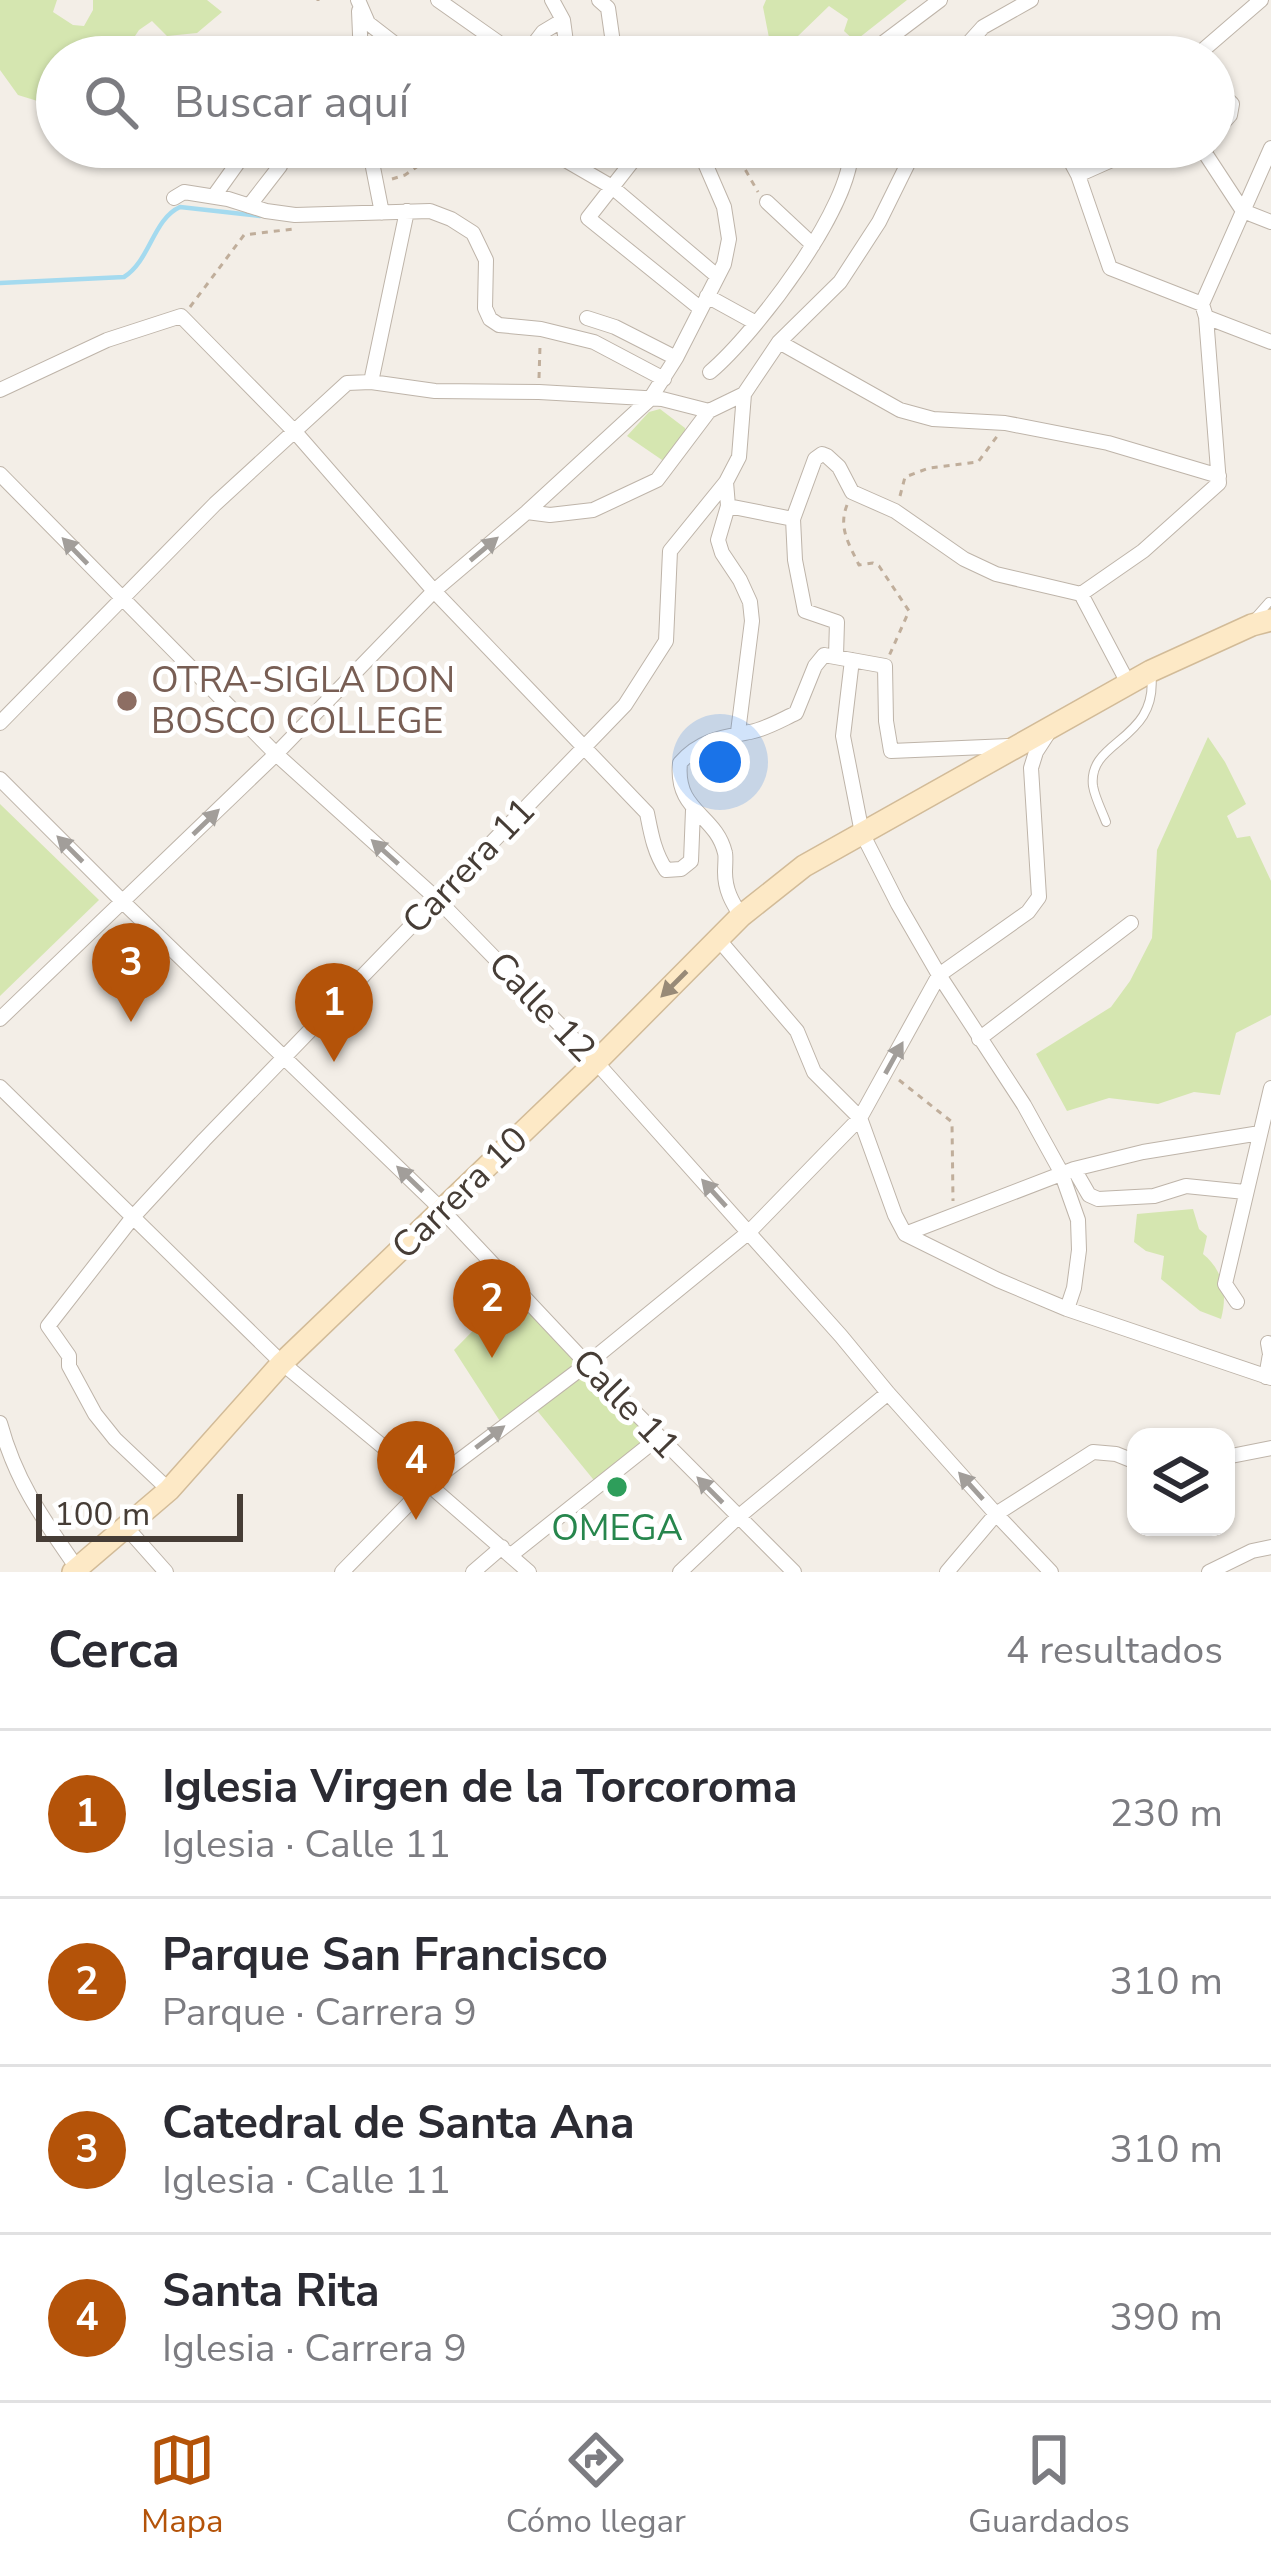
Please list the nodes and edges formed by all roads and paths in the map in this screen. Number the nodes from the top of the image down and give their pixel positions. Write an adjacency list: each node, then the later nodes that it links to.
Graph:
1 (358, 0): 9 (street); 10 (street)
2 (437, 0): 11 (street)
3 (552, 0): 8 (street)
4 (599, 0): 14 (street)
5 (940, 0): 15 (street)
6 (1031, 0): 16 (street)
7 (1261, 0): 17 (street)
8 (563, 20): 12 (street); 13 (street)
9 (361, 36)
10 (386, 36)
11 (491, 36)
12 (540, 36)
13 (565, 36)
14 (612, 36)
15 (892, 36)
16 (974, 36)
17 (1219, 36)
18 (1271, 148): 40 (street)
19 (234, 168): 34 (street)
20 (278, 168): 38 (street)
21 (372, 168): 35 (street)
22 (415, 168): 35 (path)
23 (579, 168): 33 (street)
24 (628, 168): 33 (street)
25 (707, 168): 45 (street)
26 (744, 168): 37 (path)
27 (850, 168): 44 (street)
28 (906, 168): 53 (street, Carrera 11)
29 (1074, 168): 32 (street)
30 (1094, 168): 32 (street)
31 (1215, 168): 40 (street)
32 (1078, 175): 47 (street)
33 (612, 187): 45 (street); 46 (street)
34 (214, 196): 36 (street); 38 (street)
35 (377, 196): 41 (street)
36 (174, 198)
37 (767, 202): 44 (street)
38 (249, 206): 42 (street)
39 (407, 211): 41 (street); 51 (street); 57 (street)
40 (1243, 211): 43 (street); 47 (street)
41 (382, 213): 42 (street)
42 (295, 215): 48 (path)
43 (1271, 222)
44 (814, 245): 50 (street)
45 (717, 276): 46 (street)
46 (704, 303): 50 (street); 54 (street)
47 (1204, 311): 52 (street); 66 (street)
48 (181, 316): 58 (street); 64 (street)
49 (587, 318): 54 (street)
50 (756, 323): 55 (street)
51 (541, 329): 56 (street); 59 (path)
52 (1271, 341)
53 (779, 342): 60 (street, Carrera 11); 63 (street)
54 (676, 358): 56 (street)
55 (710, 372)
56 (664, 379): 61 (street)
57 (371, 382): 59 (street); 64 (street)
58 (0, 390)
59 (539, 392): 61 (street)
60 (744, 394): 62 (street); 67 (street, Carrera 11)
61 (650, 399): 62 (street); 71 (street)
62 (709, 411): 71 (street)
63 (1005, 423): 66 (street); 70 (path)
64 (296, 433): 73 (street); 75 (street)
65 (0, 474): 75 (street, Calle 12, one-way to 65)
66 (1219, 476): 74 (street)
67 (727, 482): 69 (street, Carrera 11); 86 (street, Carrera 11)
68 (852, 492): 70 (street); 72 (street); 79 (path)
69 (728, 506): 72 (street); 84 (street, Carrera 11)
70 (895, 511): 74 (street)
71 (527, 512): 73 (street, one-way to 71)
72 (793, 519): 77 (street)
73 (434, 591): 86 (street); 87 (street)
74 (1081, 594): 81 (street)
75 (121, 598): 82 (street); 87 (street, Calle 12)
76 (1262, 621): 80 (street, Carrera 10)
77 (836, 656): 78 (street); 84 (street)
78 (852, 660): 79 (street); 91 (street)
79 (885, 666): 85 (street)
80 (1151, 671): 81 (street, Carrera 10); 90 (lane)
81 (1128, 683): 83 (street, Carrera 10)
82 (0, 723)
83 (1059, 723): 85 (street, Carrera 10); 97 (street)
84 (738, 731): 89 (street)
85 (1020, 745): 91 (street, Carrera 10)
86 (585, 746): 89 (street); 92 (street, Carrera 11)
87 (276, 754): 92 (street, Calle 12, one-way to 87); 93 (street, one-way to 87)
88 (0, 779): 93 (street, Calle 11, one-way to 88)
89 (693, 810): 94 (street)
90 (1106, 822)
91 (862, 833): 94 (street, Carrera 10); 97 (street)
92 (437, 899): 100 (street, Carrera 11); 101 (street, Calle 12)
93 (123, 902): 98 (street); 100 (street, Calle 11)
94 (741, 916): 96 (street, Carrera 10)
95 (1131, 923): 99 (street)
96 (719, 940): 101 (street, Carrera 10, one-way to 101); 105 (street)
97 (940, 975): 99 (street); 102 (street, one-way to 97)
98 (0, 1019)
99 (979, 1040): 107 (street)
100 (286, 1057): 109 (street, Calle 11, one-way to 100); 111 (street, Carrera 11)
101 (596, 1062): 109 (street, Carrera 10); 112 (street, Calle 12, one-way to 101)
102 (887, 1070): 105 (street); 110 (path)
103 (0, 1087): 111 (street)
104 (1271, 1088): 106 (street)
105 (860, 1118): 112 (street); 113 (street)
106 (1260, 1133): 107 (street); 108 (street)
107 (1067, 1171): 108 (street); 110 (street); 115 (street)
108 (1245, 1192): 114 (street)
109 (442, 1210): 117 (street, Carrera 10); 118 (street, Calle 11)
110 (953, 1214): 113 (street)
111 (134, 1217): 117 (street); 128 (street, Carrera 11)
112 (749, 1232): 118 (street); 120 (street, Calle 12)
113 (905, 1234): 115 (street)
114 (1237, 1302)
115 (1067, 1310): 119 (street)
116 (1268, 1343): 119 (street)
117 (282, 1364): 127 (street); 128 (street, Carrera 10)
118 (586, 1364): 122 (street, Calle 11); 127 (street, one-way to 118)
119 (1268, 1377)
120 (888, 1393): 129 (street, Calle 12, one-way to 120); 130 (street)
121 (0, 1423): 124 (street)
122 (658, 1438): 130 (street, Calle 11, one-way to 122); 133 (street)
123 (1271, 1448): 125 (street)
124 (4, 1454): 134 (street)
125 (1235, 1455)
126 (1127, 1458): 129 (street)
127 (428, 1484): 133 (street); 136 (street)
128 (169, 1490): 131 (street, Carrera 10)
129 (996, 1514): 141 (street); 142 (street, Calle 12)
130 (737, 1517): 139 (street); 140 (street, Calle 11)
131 (126, 1526): 134 (street, Carrera 10); 135 (street)
132 (1271, 1547): 143 (street)
133 (507, 1551): 137 (street); 138 (street)
134 (75, 1570)
135 (166, 1572)
136 (342, 1572)
137 (473, 1572)
138 (529, 1572)
139 (680, 1572)
140 (794, 1572)
141 (947, 1572)
142 (1051, 1572)
143 (1209, 1572)

